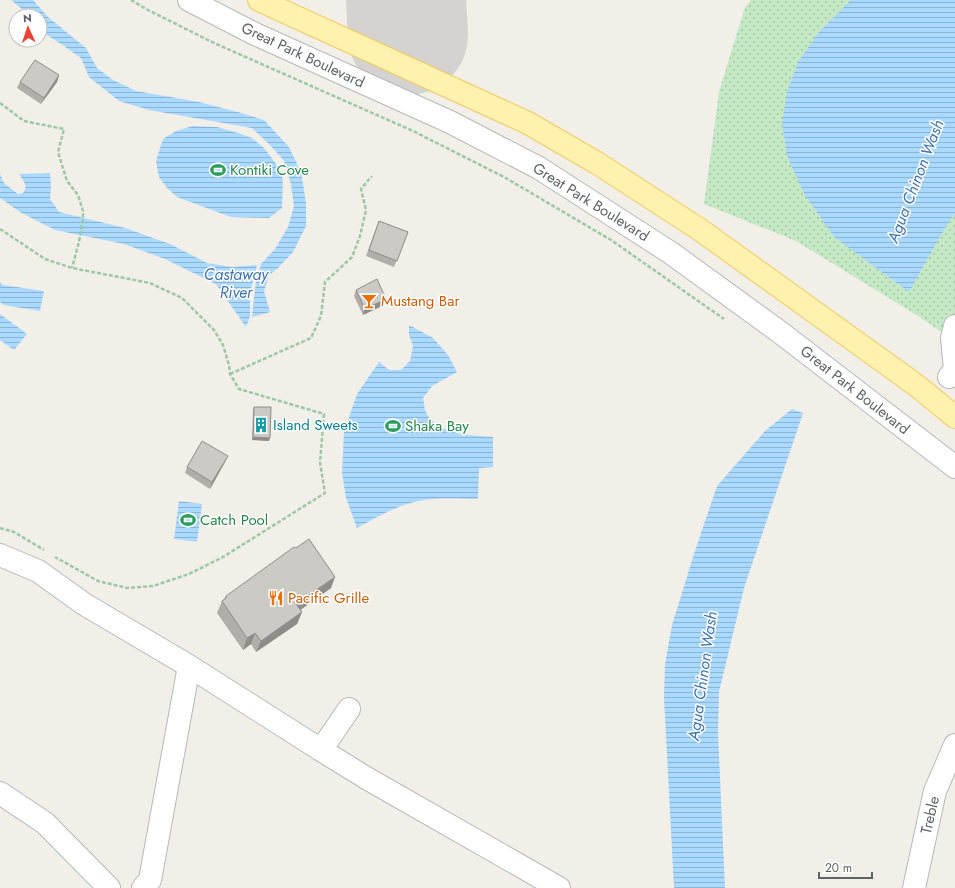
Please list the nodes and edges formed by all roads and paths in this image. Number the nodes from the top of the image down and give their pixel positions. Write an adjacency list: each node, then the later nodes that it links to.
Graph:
1 (131, 0): 8 (path)
2 (188, 0): 13 (street, Great Park Boulevard)
3 (259, 0): 12 (main road, Great Park Boulevard)
4 (0, 103): 7 (path)
5 (372, 176): 10 (path)
6 (0, 229): 7 (path)
7 (72, 268): 10 (path)
8 (728, 321)
9 (955, 326): 11 (street)
10 (230, 374): 16 (path)
11 (949, 377)
12 (955, 417)
13 (955, 467)
14 (0, 528): 15 (path)
15 (44, 551)
16 (51, 554)
17 (0, 555): 18 (street)
18 (204, 675): 21 (street); 24 (street)
19 (349, 709): 21 (street)
20 (955, 745): 26 (street, Treble)
21 (321, 750): 25 (street)
22 (0, 793): 23 (street)
23 (108, 888)
24 (143, 888)
25 (559, 888)
26 (914, 888)

